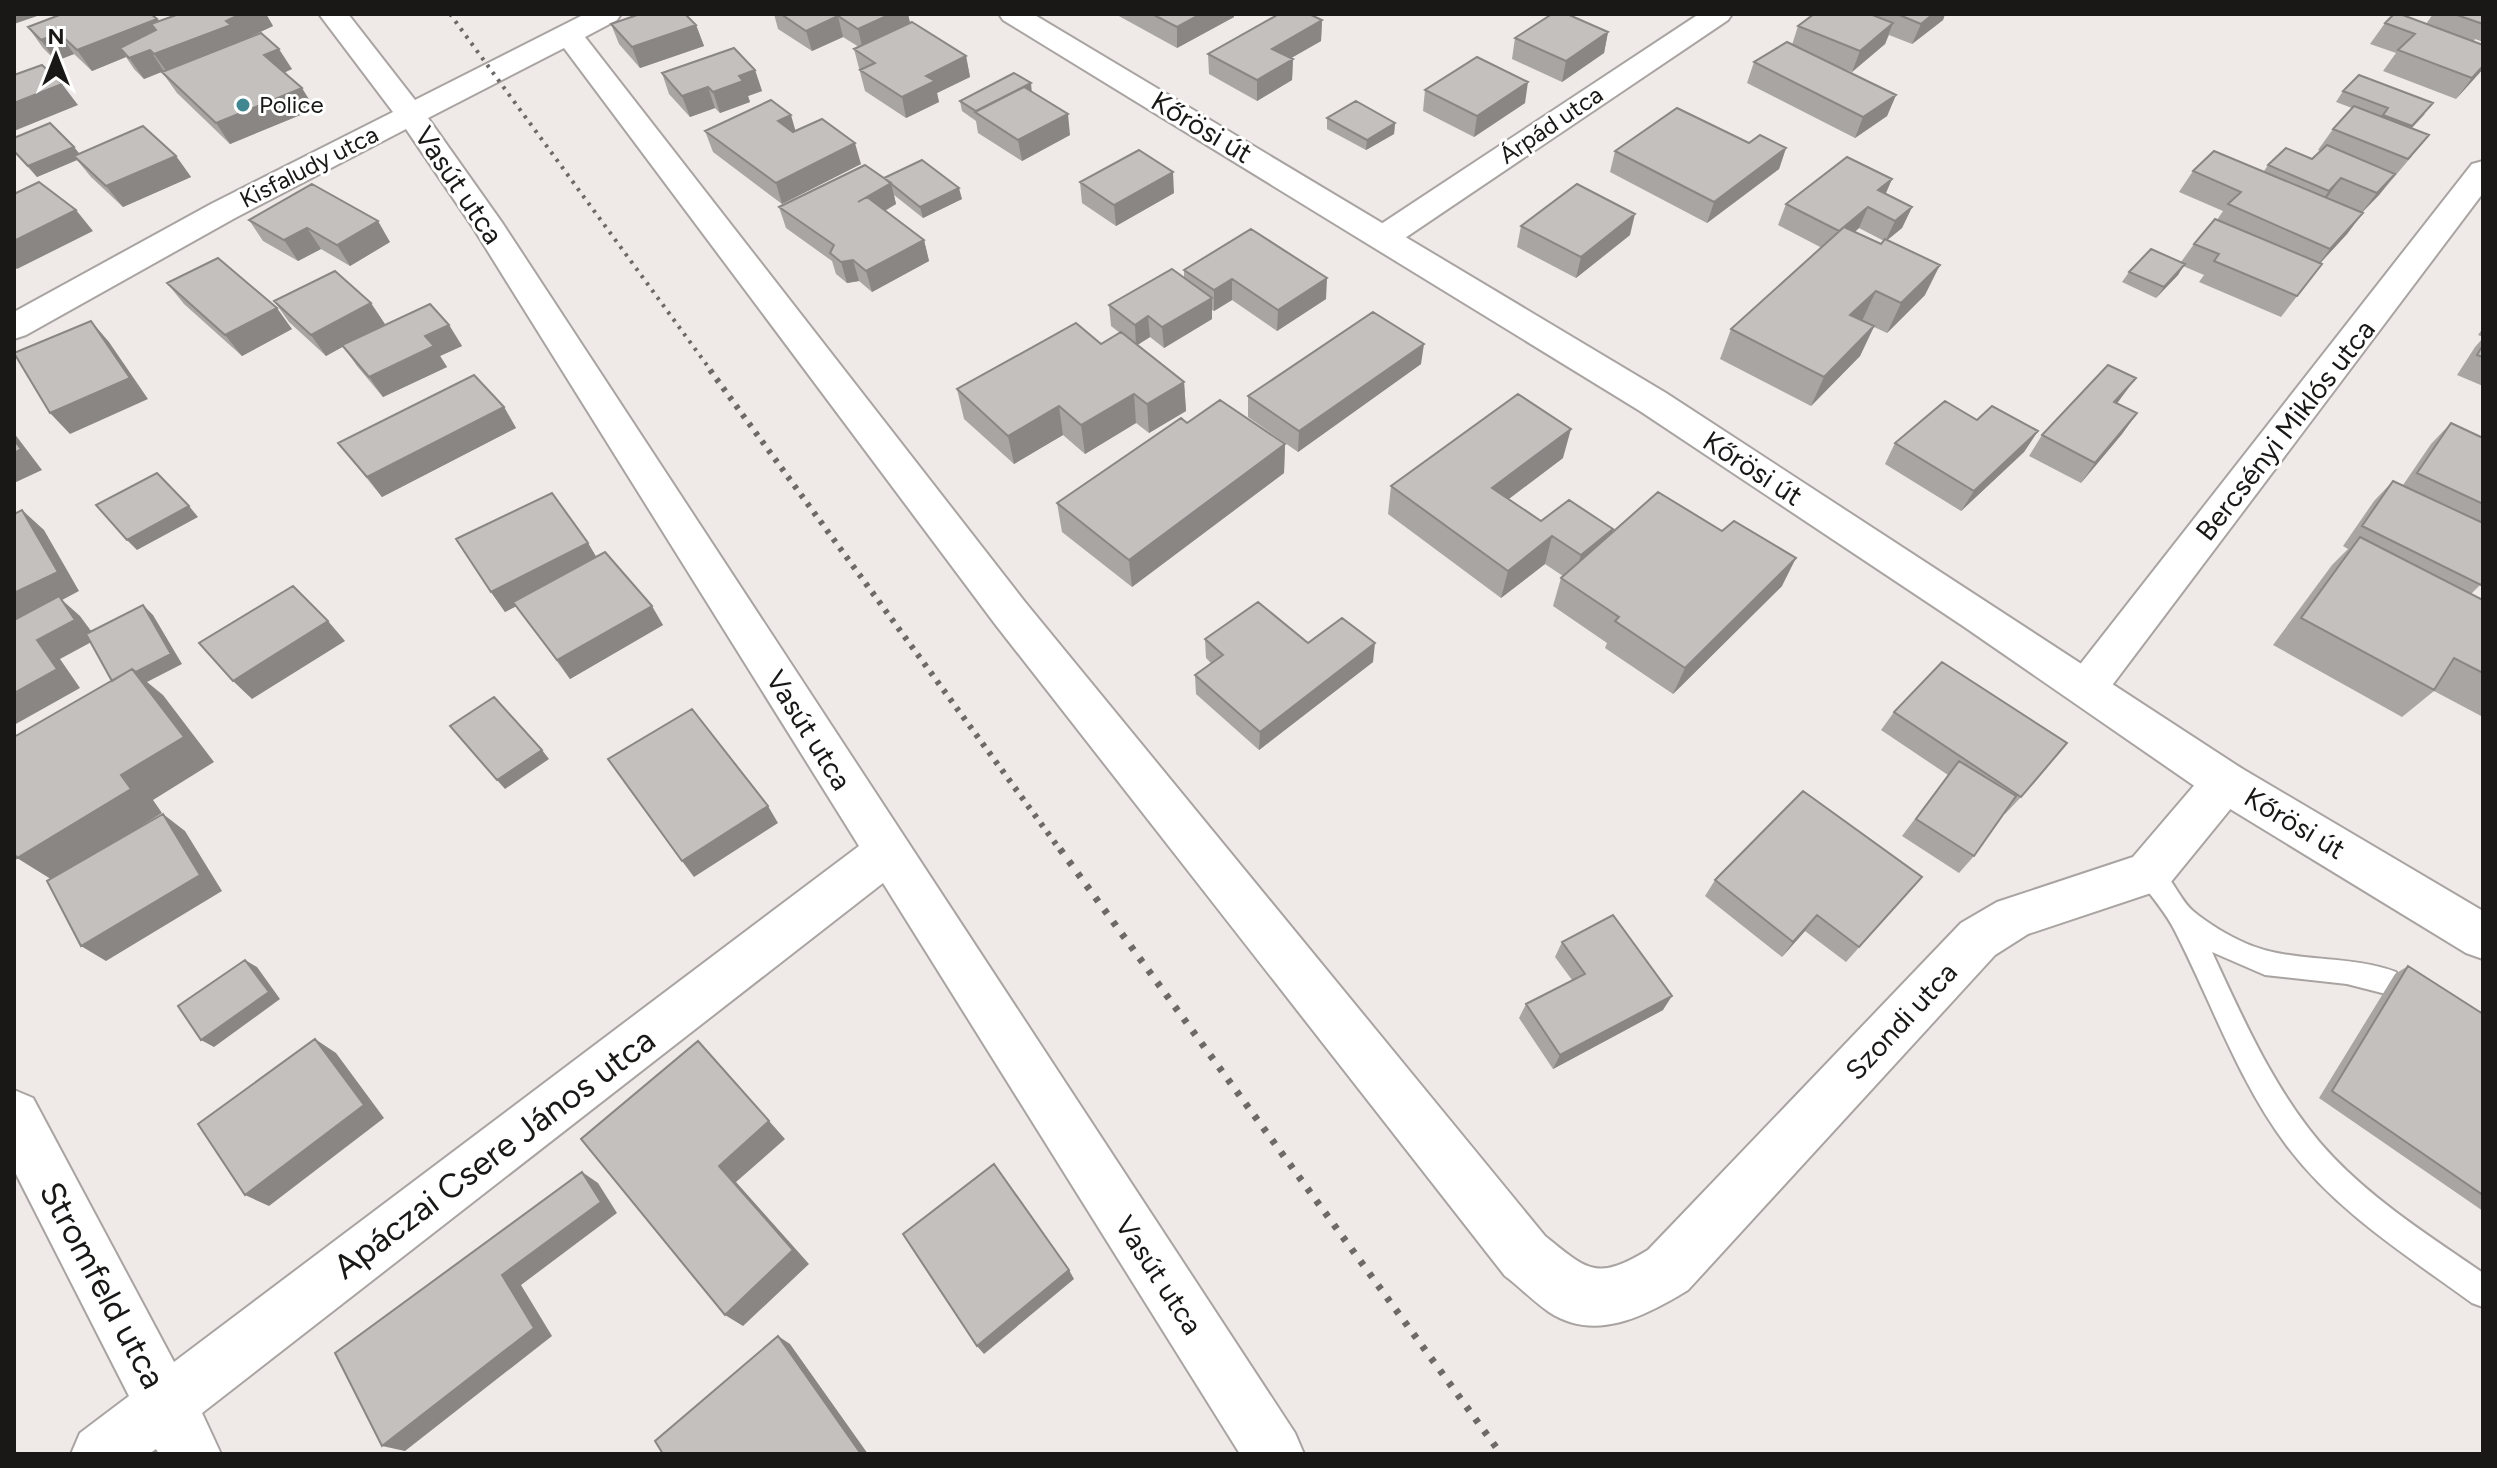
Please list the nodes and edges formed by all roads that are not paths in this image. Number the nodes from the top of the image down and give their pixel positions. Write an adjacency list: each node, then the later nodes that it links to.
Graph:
1 (333, 14): 6 (street, Vasút utca)
2 (607, 14): 5 (street, Kisfaludy utca)
3 (1013, 14): 8 (street, Kőrösi út)
4 (1718, 14): 8 (street, Árpád utca)
5 (569, 35): 6 (street, Kisfaludy utca); 13 (street, Szondi utca)
6 (411, 115): 9 (street, Kisfaludy utca); 12 (street, Vasút utca)
7 (2483, 171): 10 (street, Bercsényi Miklós utca)
8 (1384, 237): 10 (street, Kőrösi út)
9 (14, 327)
10 (2086, 688): 11 (street, Kőrösi út)
11 (2225, 782): 13 (street); 15 (street, Kőrösi út)
12 (887, 852): 19 (street, Apáczai Csere János utca); 22 (street, Vasút utca)
13 (2149, 873): 14 (lane)
14 (2183, 919): 16 (lane); 18 (lane)
15 (2483, 937)
16 (2386, 981)
17 (14, 1116): 19 (street, Stromfeld utca)
18 (2483, 1292)
19 (165, 1404): 20 (street, Apáczai Csere János utca); 21 (street, Stromfeld utca)
20 (101, 1454)
21 (191, 1454)
22 (1274, 1454)

